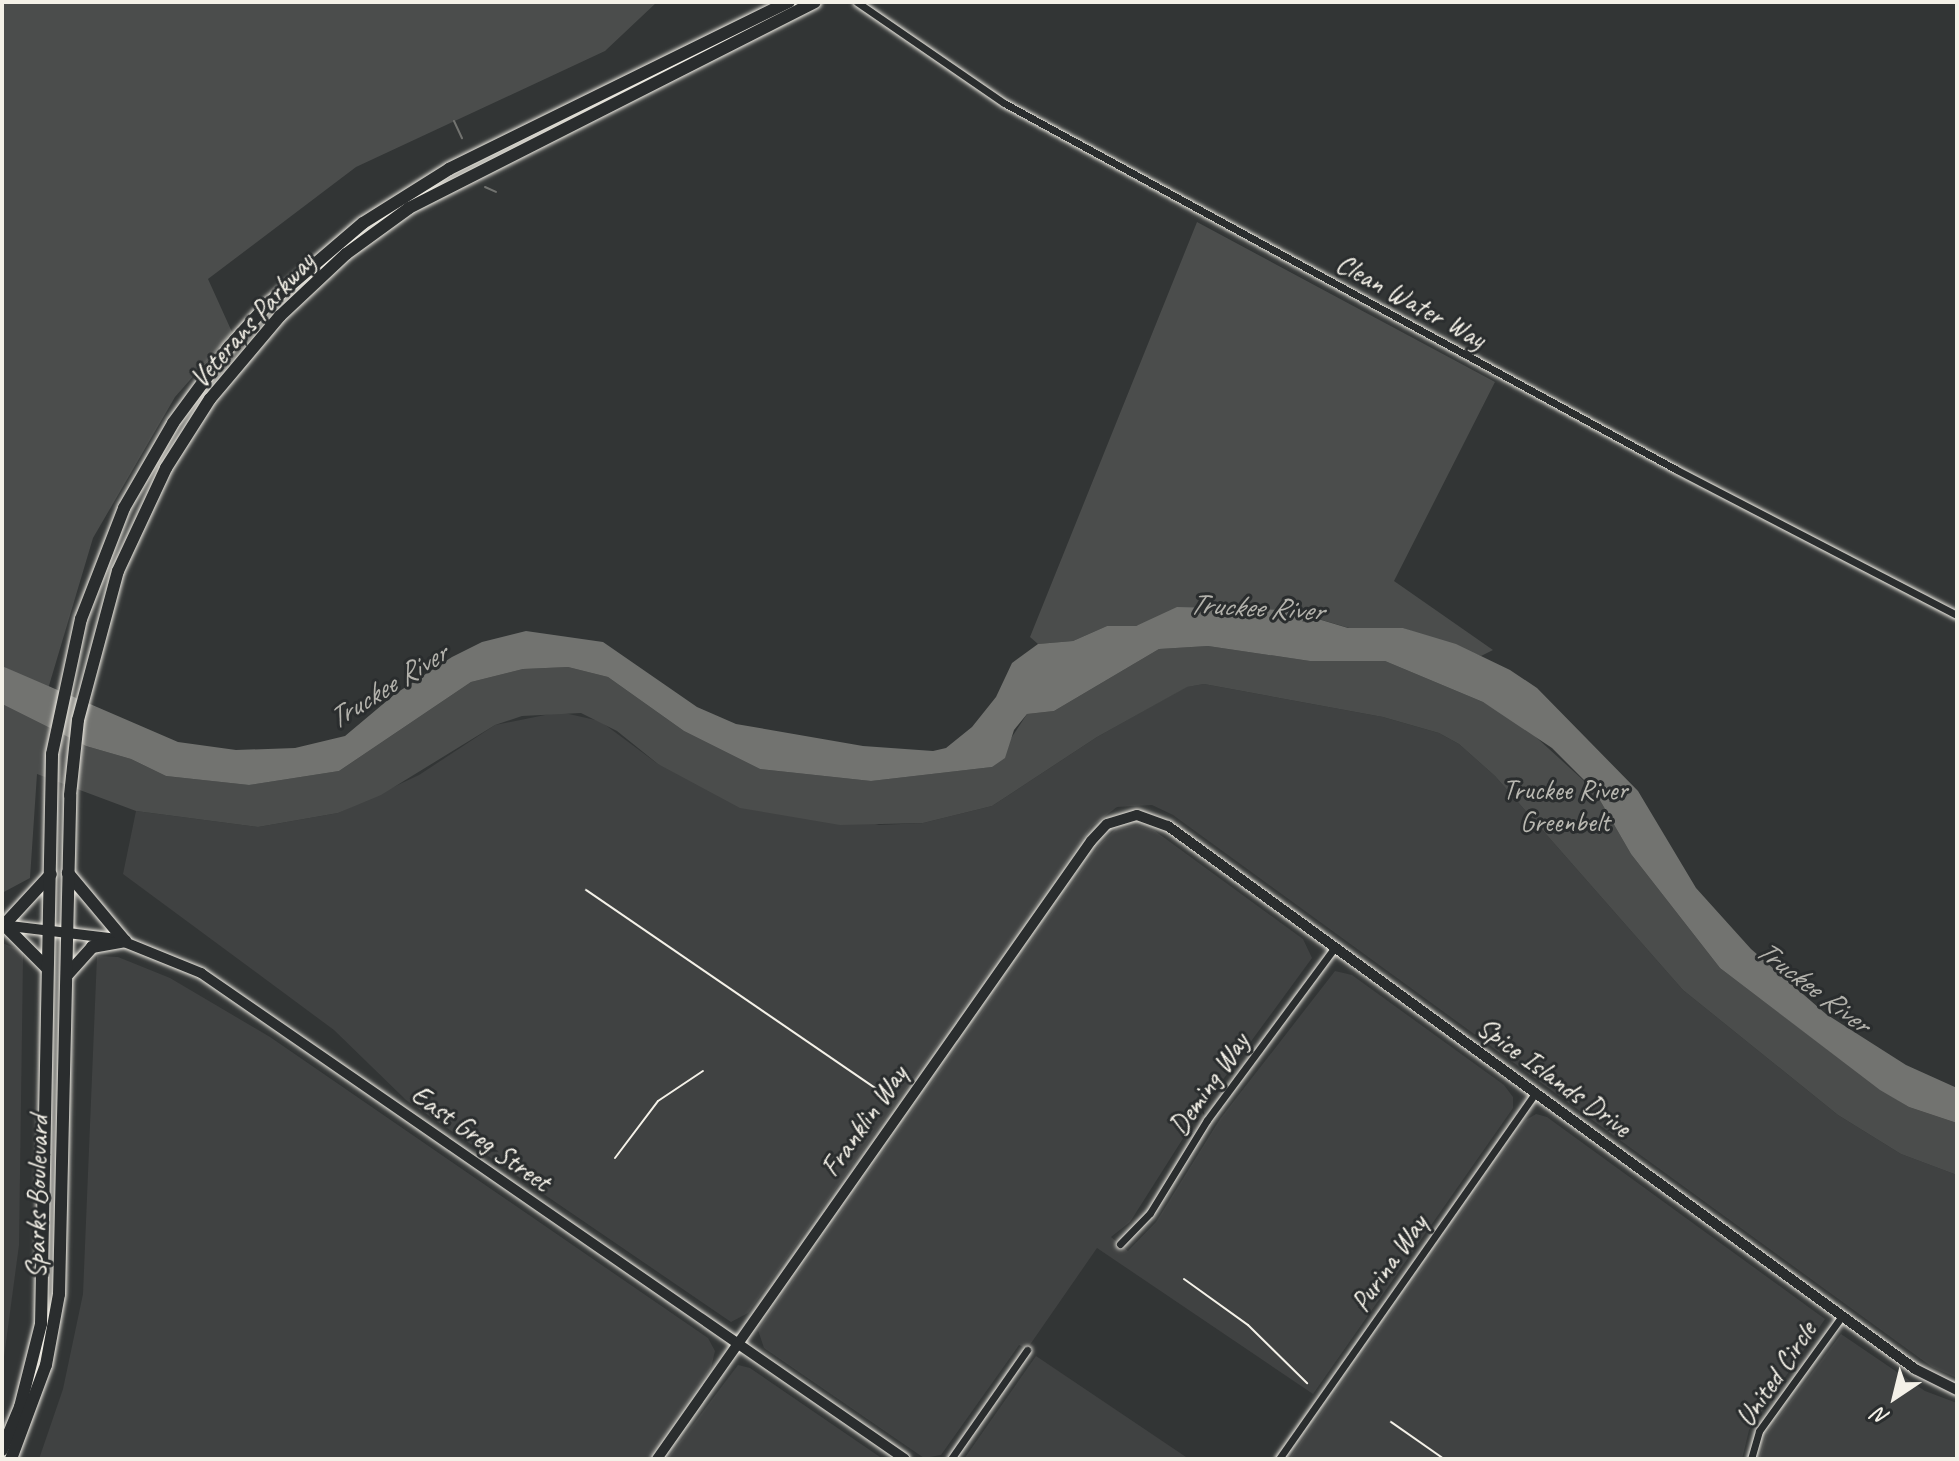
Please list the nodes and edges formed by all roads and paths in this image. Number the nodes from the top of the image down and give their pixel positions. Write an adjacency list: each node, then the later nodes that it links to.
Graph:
1 (789, 2): 7 (main road, Veterans Parkway)
2 (857, 2): 4 (street, Clean Water Way)
3 (812, 3): 6 (main road, Veterans Parkway)
4 (1957, 615)
5 (1119, 818): 12 (street, Spice Islands Drive); 18 (street, Franklin Way)
6 (68, 873): 10 (main road, Veterans Parkway); 11 (main road)
7 (51, 874): 8 (main road); 9 (main road, Veterans Parkway)
8 (3, 925): 9 (street, East Greg Street); 13 (main road)
9 (49, 929): 10 (street, East Greg Street); 13 (main road, Sparks Boulevard)
10 (67, 929): 11 (street, East Greg Street); 14 (main road, Sparks Boulevard)
11 (125, 941): 14 (main road); 18 (street, East Greg Street)
12 (1335, 947): 15 (street, Spice Islands Drive); 16 (street, Deming Way)
13 (47, 968): 21 (main road, Sparks Boulevard)
14 (66, 981): 22 (main road, Sparks Boulevard)
15 (1535, 1093): 17 (street, Spice Islands Drive); 26 (street, Purina Way)
16 (1120, 1244)
17 (1842, 1316): 20 (street, Spice Islands Drive); 27 (street, United Circle)
18 (738, 1344): 23 (street, Franklin Way); 24 (street, East Greg Street)
19 (1027, 1350): 25 (street)
20 (1957, 1390)
21 (2, 1450)
22 (11, 1459)
23 (657, 1459)
24 (905, 1459)
25 (951, 1459)
26 (1279, 1459)
27 (1751, 1459)

